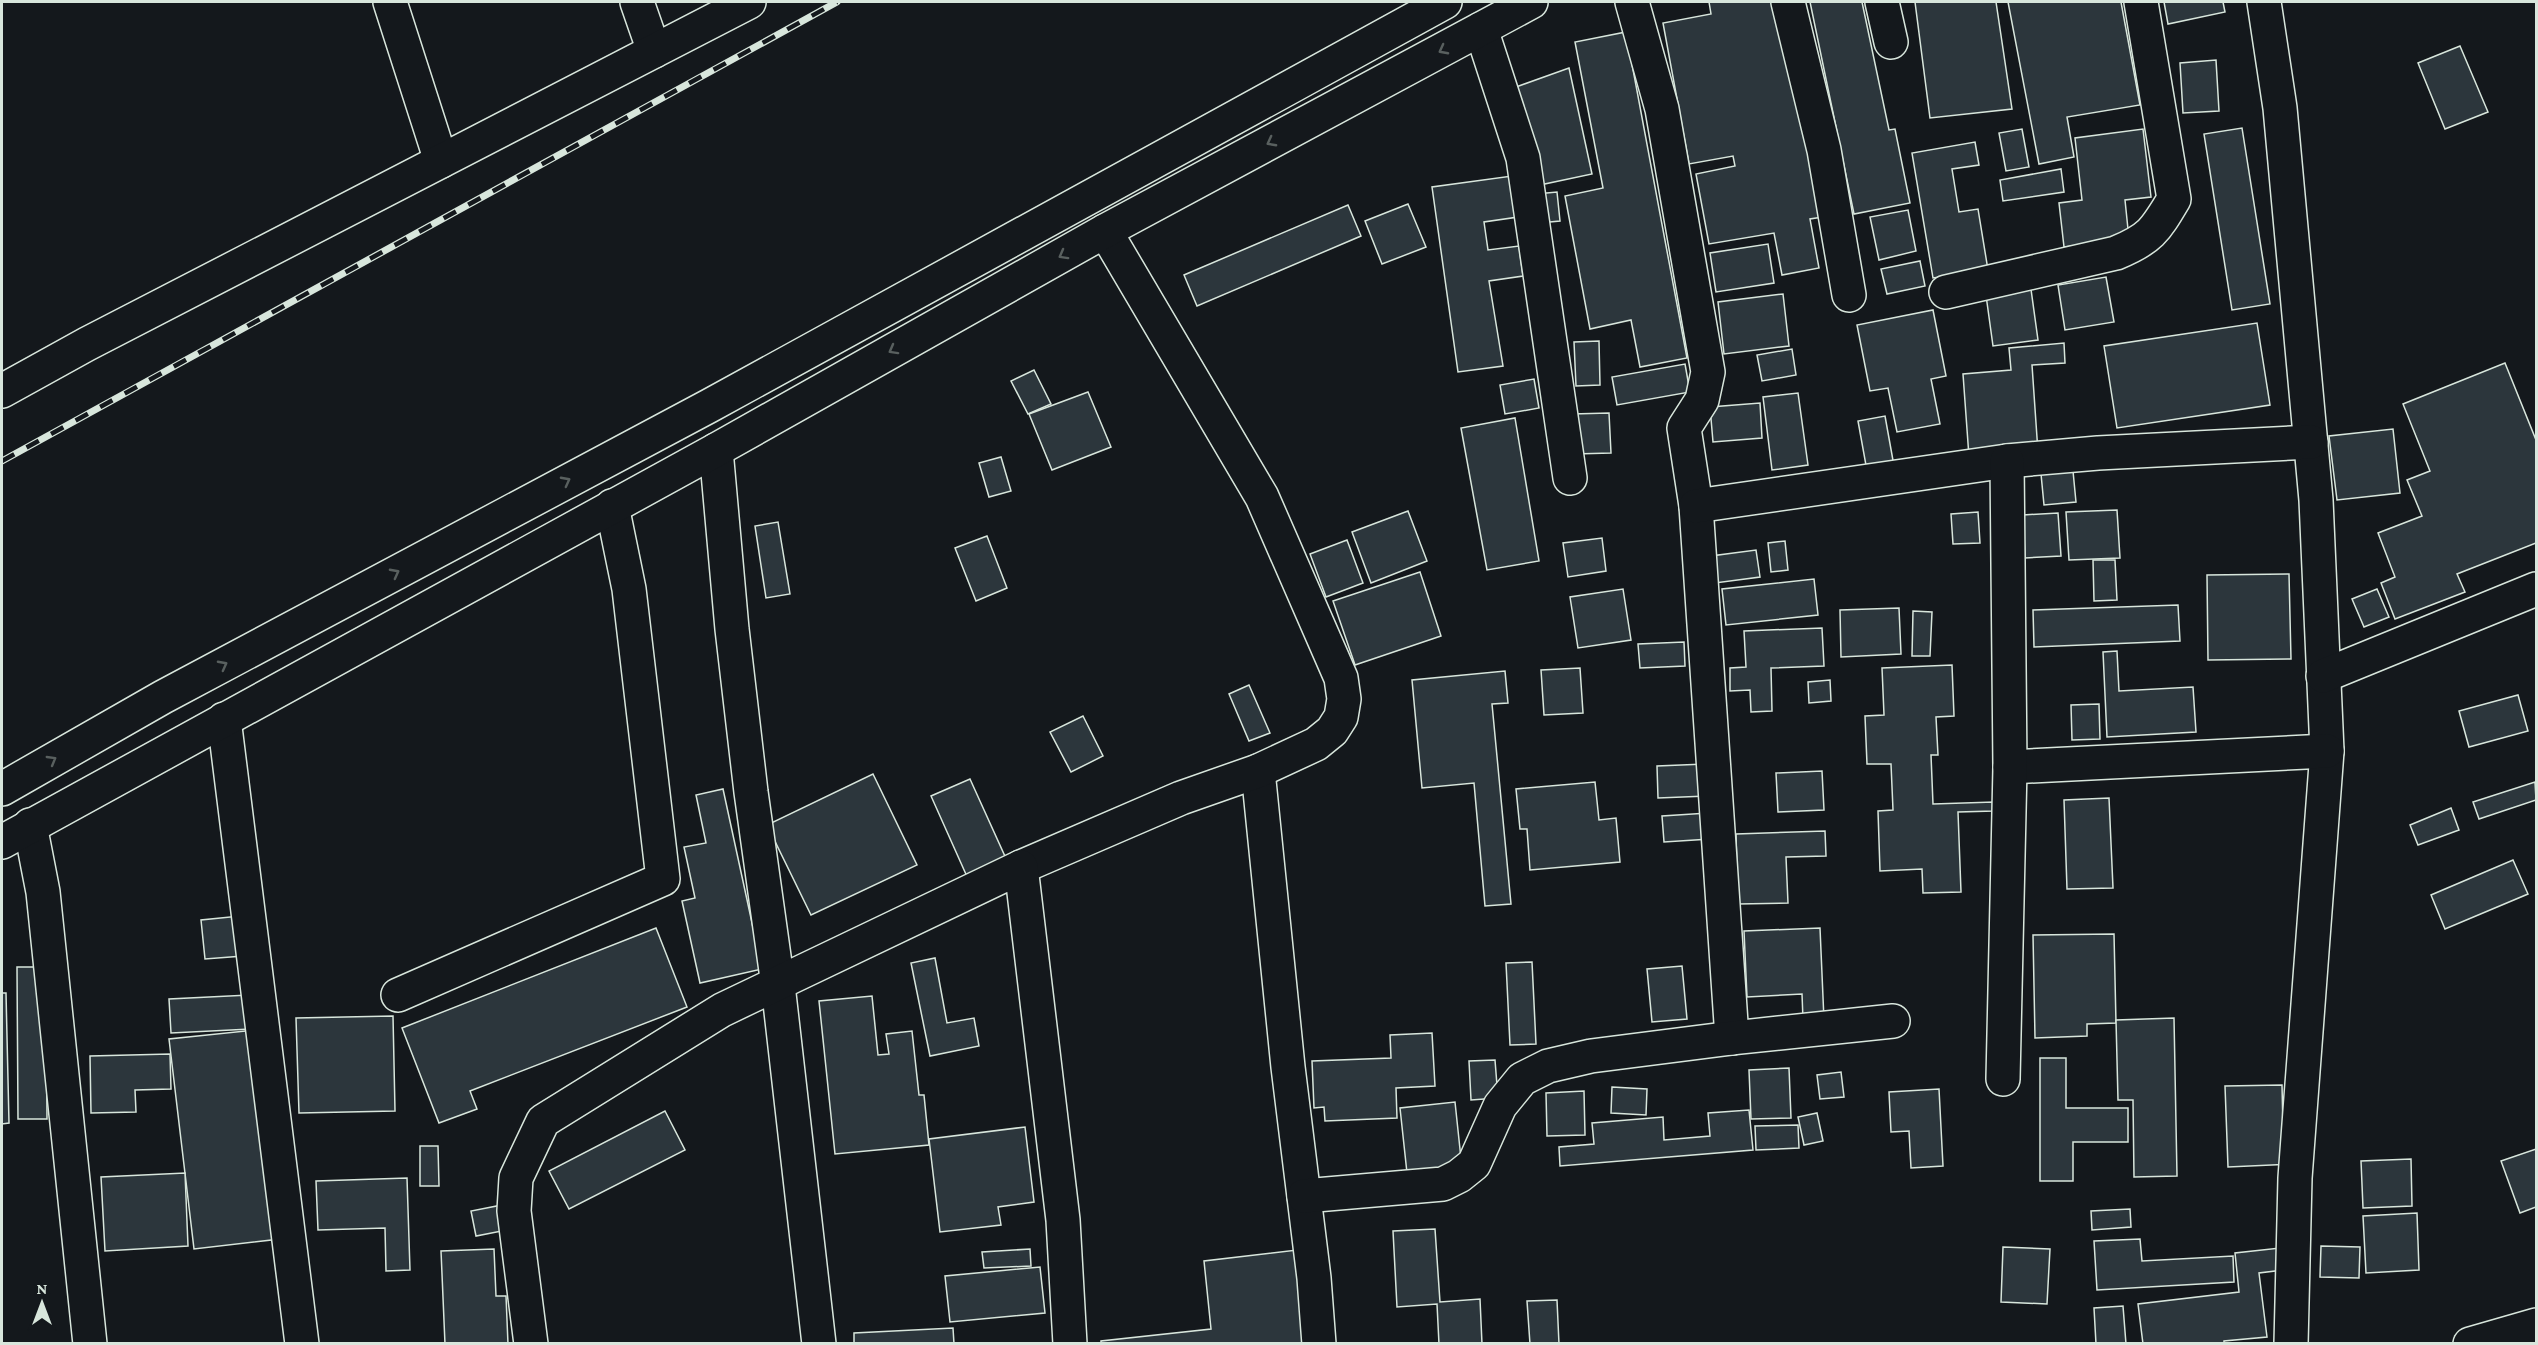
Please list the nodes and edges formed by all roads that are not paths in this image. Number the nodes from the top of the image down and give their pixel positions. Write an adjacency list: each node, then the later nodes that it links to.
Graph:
1 (390, 2): 14 (street)
2 (637, 2): 13 (street)
3 (749, 2): 13 (street)
4 (1445, 2): 31 (street, one-way to 4)
5 (1531, 2): 11 (street)
6 (1632, 2): 24 (street)
7 (1788, 2): 17 (street)
8 (1882, 2): 12 (street)
9 (2141, 2): 16 (street)
10 (2264, 2): 19 (street)
11 (1481, 29): 15 (street, one-way to 15); 22 (street)
12 (1892, 42)
13 (654, 51): 14 (street)
14 (441, 161): 18 (street)
15 (1105, 231): 20 (street, one-way to 20); 30 (street)
16 (1946, 292)
17 (1849, 295)
18 (2, 391)
19 (2311, 442): 21 (street); 26 (street)
20 (716, 450): 23 (street); 35 (street)
21 (2007, 461): 24 (street); 29 (street)
22 (1570, 478)
23 (612, 506): 27 (street); 36 (street)
24 (1696, 506): 38 (street)
25 (2536, 589): 26 (street)
26 (2323, 676): 28 (street)
27 (224, 719): 32 (street); 43 (street)
28 (2327, 752): 29 (street); 48 (street)
29 (2010, 767): 39 (street)
30 (1258, 771): 34 (street); 40 (street)
31 (2, 789)
32 (30, 825): 33 (street); 42 (street)
33 (2, 842)
34 (1020, 867): 35 (street); 46 (street)
35 (778, 985): 44 (street); 45 (street)
36 (398, 995)
37 (1893, 1021): 38 (street)
38 (1732, 1038): 40 (street)
39 (2003, 1078)
40 (1304, 1197): 47 (street)
41 (2536, 1325): 49 (street)
42 (90, 1344)
43 (302, 1344)
44 (531, 1344)
45 (819, 1344)
46 (1070, 1344)
47 (1319, 1344)
48 (2291, 1344)
49 (2470, 1344)

